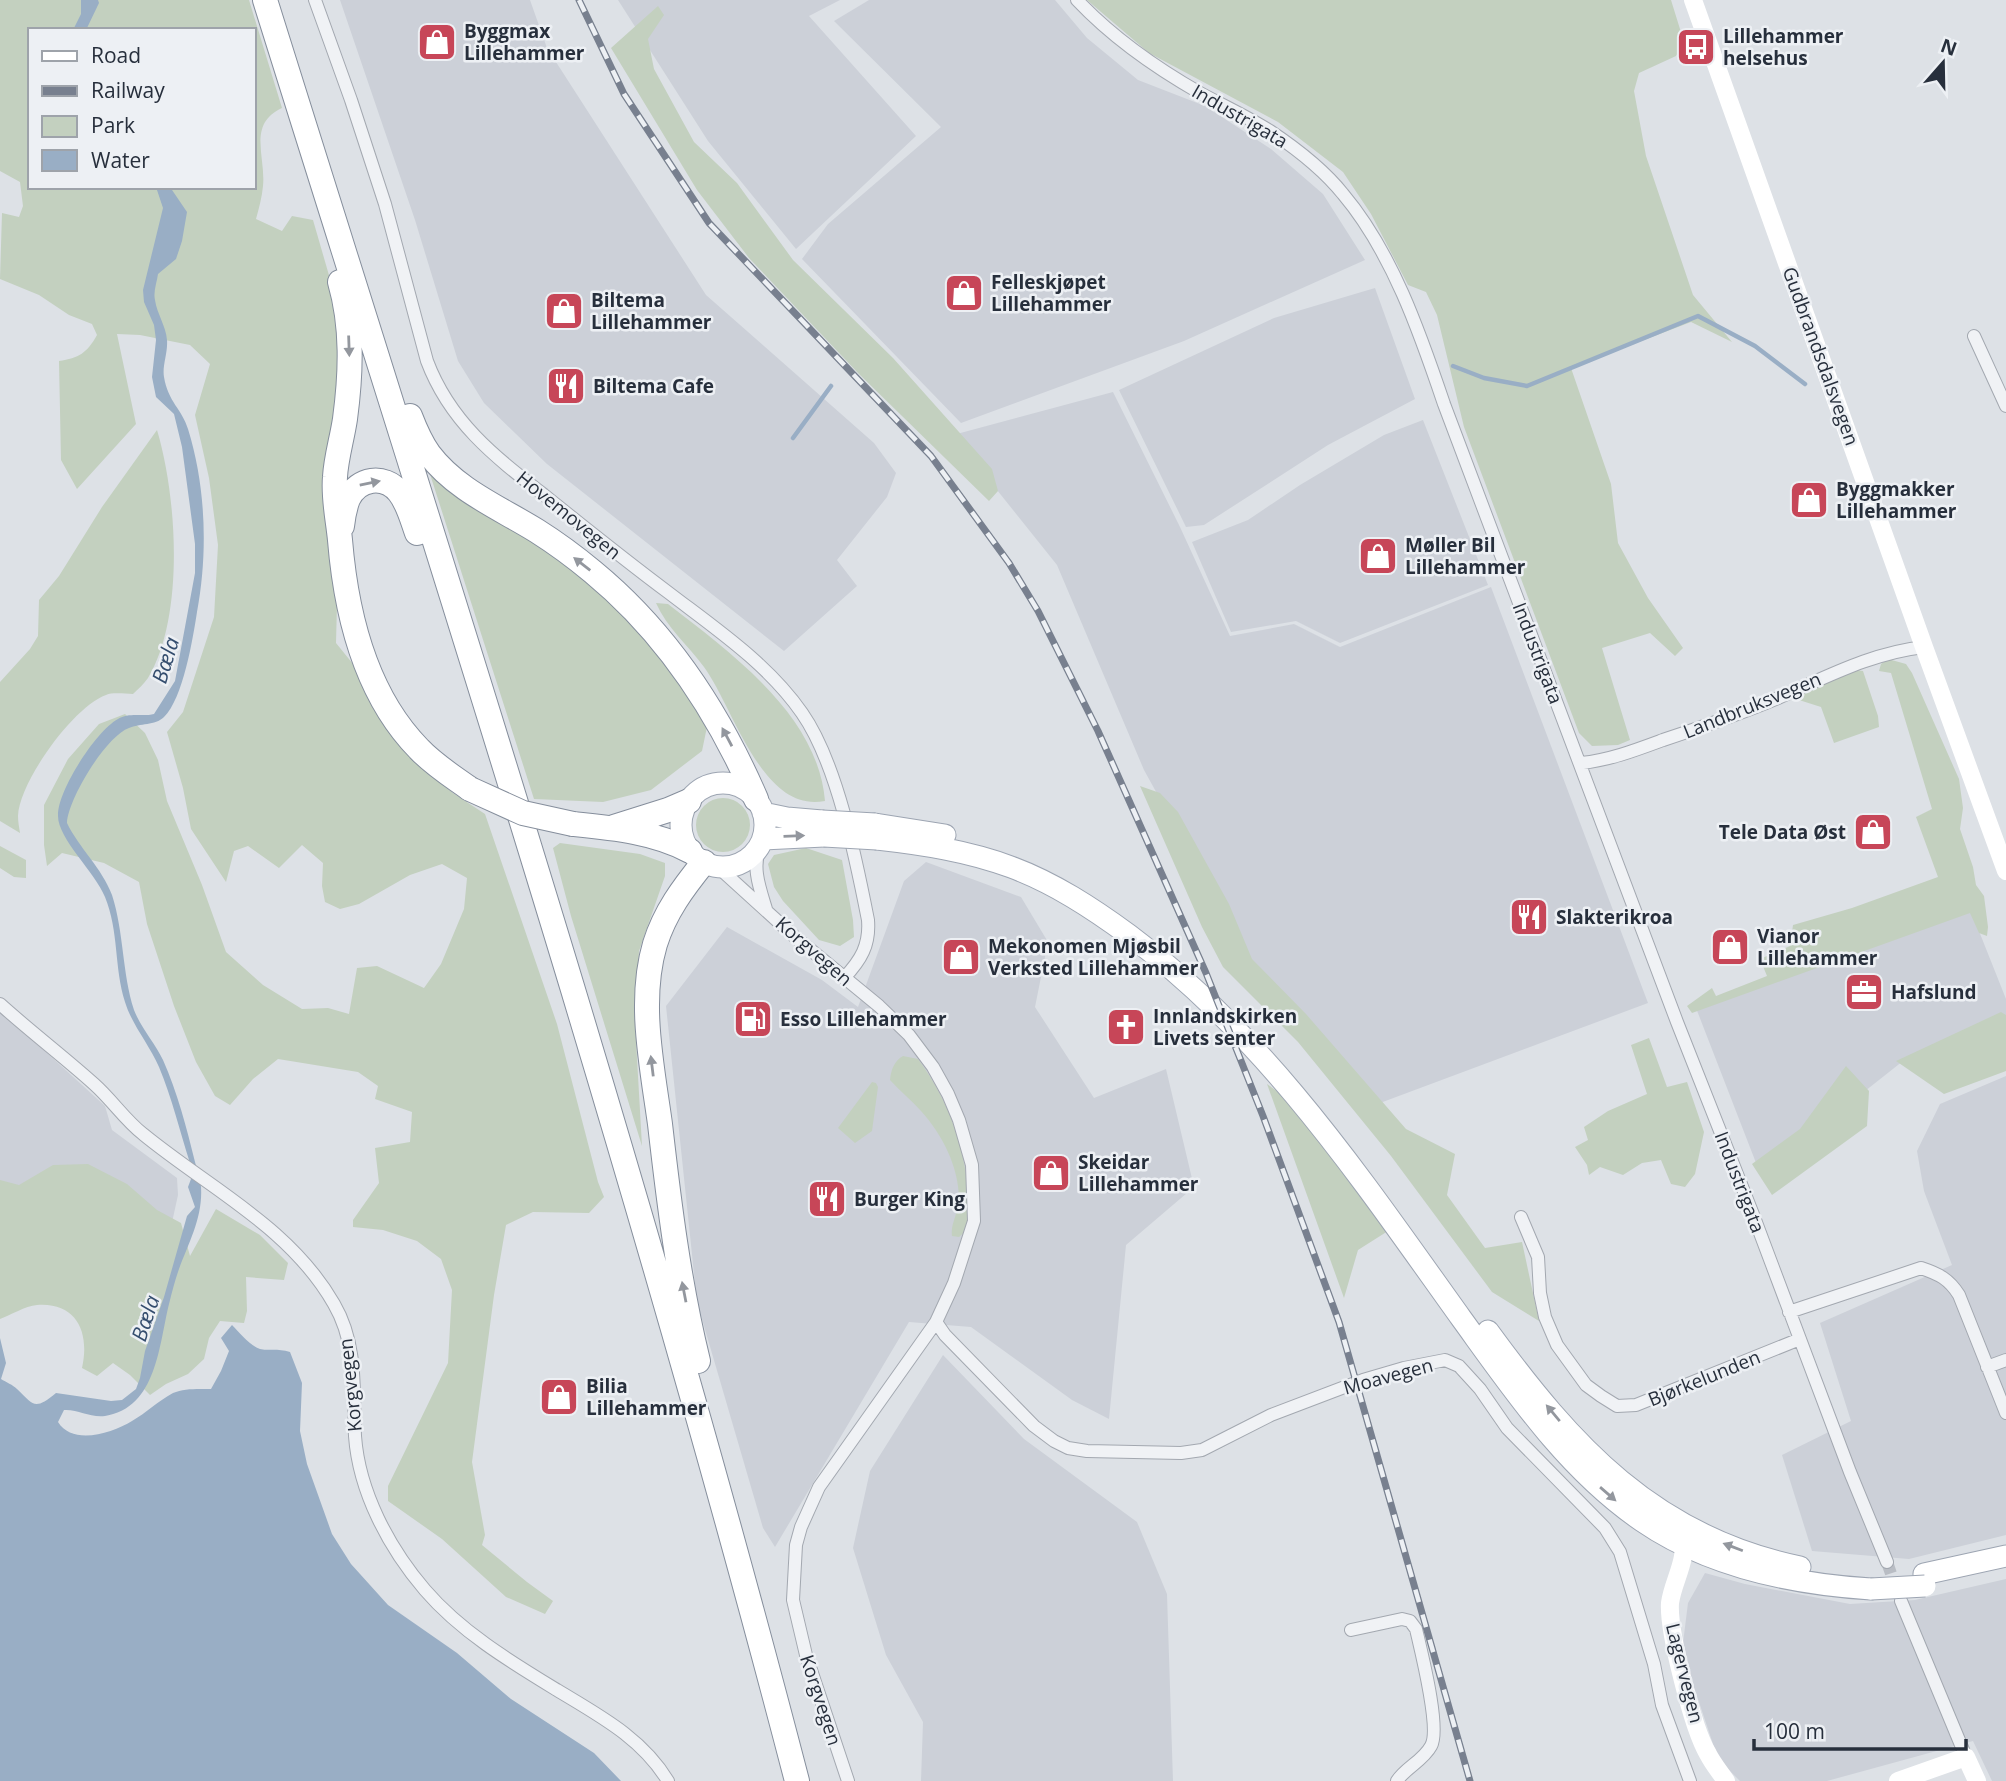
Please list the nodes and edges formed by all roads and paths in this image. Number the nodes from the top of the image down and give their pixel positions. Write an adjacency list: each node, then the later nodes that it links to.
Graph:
1 (265, 0): 6 (highway)
2 (274, 0): 14 (highway, one-way to 2)
3 (315, 0): 21 (street, Hovemovegen)
4 (1077, 0): 11 (street, Industrigata)
5 (1693, 0): 10 (main road, Gudbrandsdalsvegen)
6 (300, 113): 9 (highway, one-way to 9); 12 (highway)
7 (1974, 336): 8 (street)
8 (2006, 407)
9 (339, 537): 12 (highway, one-way to 12); 15 (highway, bridge)
10 (1924, 647): 11 (street, Landbruksvegen); 19 (main road, Gudbrandsdalsvegen)
11 (1581, 763): 24 (street, Industrigata)
12 (515, 793): 39 (highway)
13 (689, 801): 14 (main road); 15 (highway); 18 (main road)
14 (760, 806): 16 (main road); 17 (main road)
15 (609, 828): 18 (highway)
16 (823, 829): 17 (main road, one-way to 16); 30 (main road, bridge)
17 (762, 842): 18 (main road); 20 (street, Korgvegen)
18 (704, 860): 20 (street, Korgvegen); 39 (highway, one-way to 18)
19 (2006, 871)
20 (766, 909): 21 (street, Korgvegen)
21 (844, 978): 25 (street, Korgvegen)
22 (0, 1004): 41 (street, Korgvegen)
23 (1521, 1217): 26 (street, Bjørkelunden)
24 (1789, 1312): 26 (street, Industrigata); 28 (street)
25 (936, 1322): 43 (street, Korgvegen); 45 (street, Moavegen)
26 (1800, 1339): 34 (street, Industrigata)
27 (2006, 1360): 28 (street)
28 (1987, 1367): 29 (street)
29 (2006, 1413)
30 (1668, 1526): 31 (main road); 34 (main road, one-way to 30); 36 (main road)
31 (1690, 1548): 34 (main road); 36 (main road, Lagervegen)
32 (2006, 1556): 35 (main road)
33 (2006, 1572): 35 (main road)
34 (1876, 1576): 35 (main road, bridge)
35 (1925, 1580)
36 (1671, 1601): 46 (main road, Lagervegen)
37 (1901, 1601): 40 (street)
38 (1351, 1630): 44 (street)
39 (761, 1644): 42 (highway)
40 (1966, 1757): 47 (main road); 48 (main road)
41 (668, 1781)
42 (797, 1781)
43 (848, 1781)
44 (1397, 1781)
45 (1690, 1781)
46 (1726, 1781)
47 (1898, 1781)
48 (1977, 1781)

